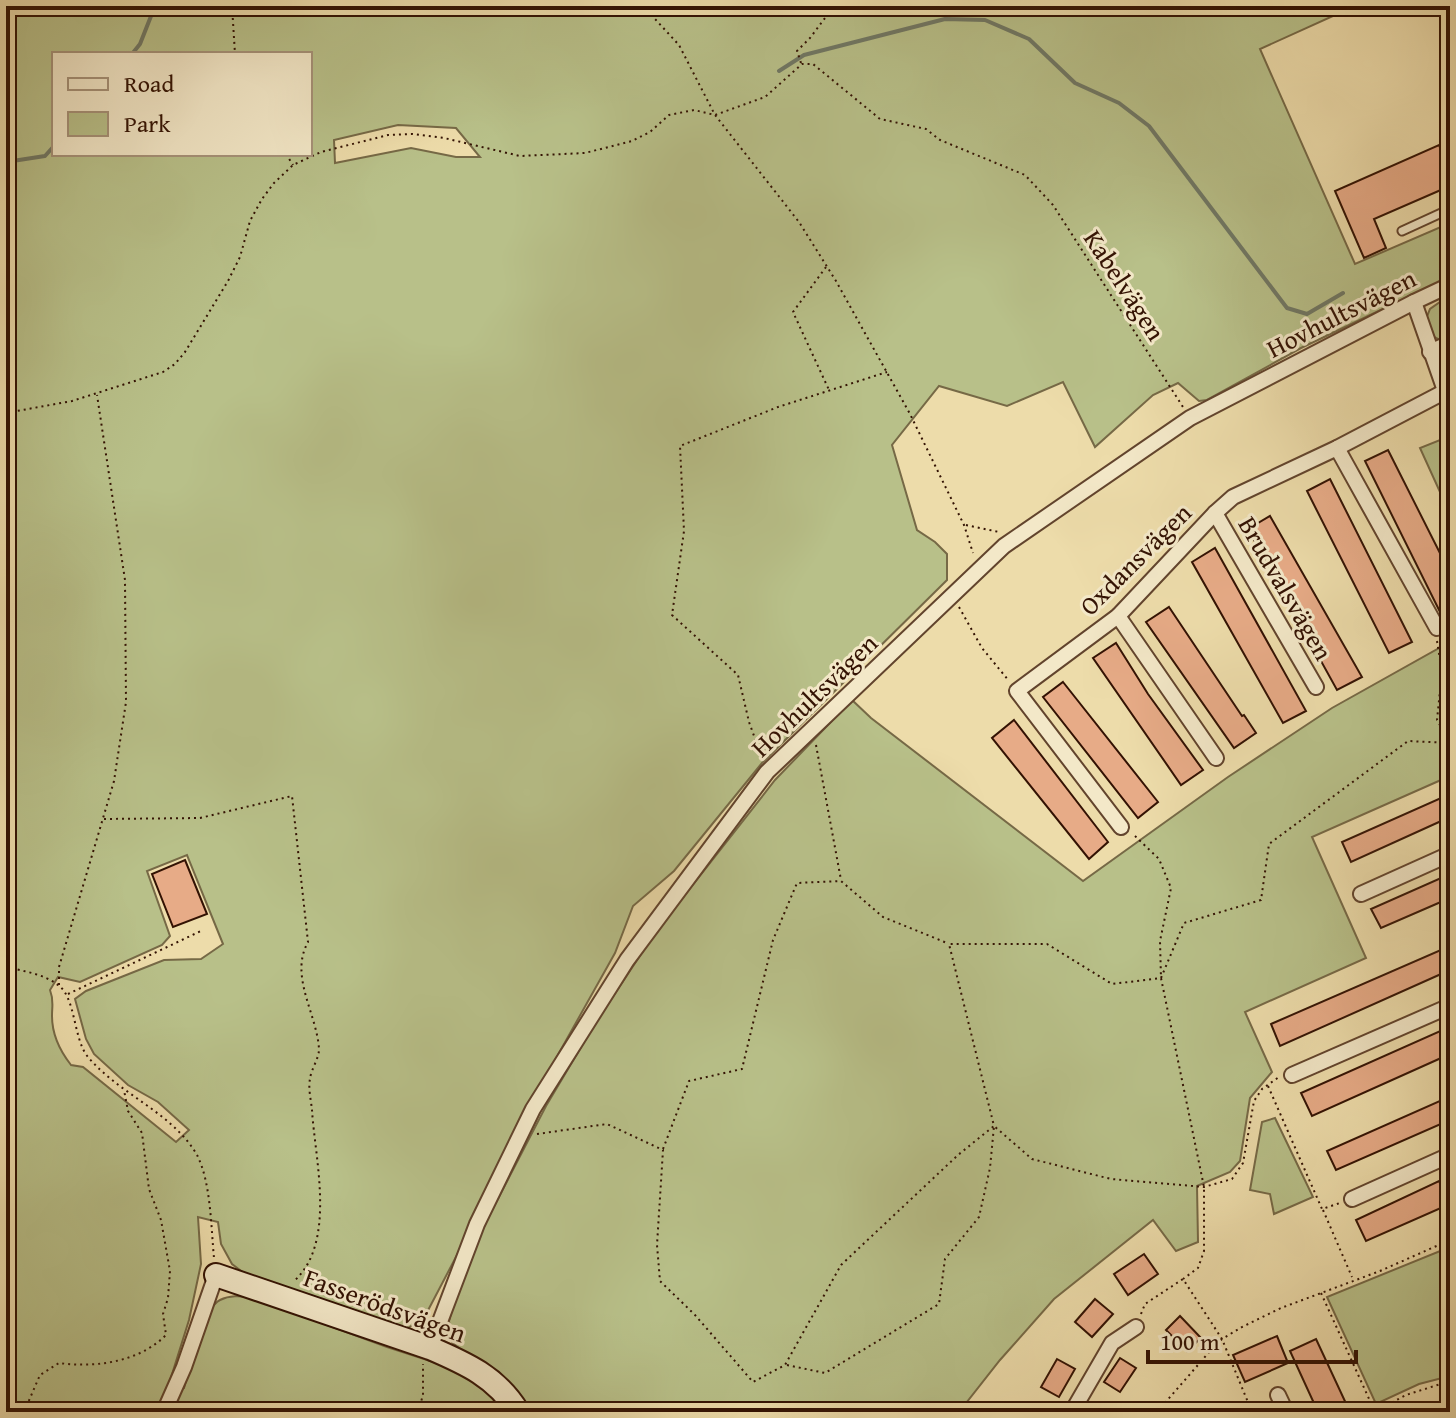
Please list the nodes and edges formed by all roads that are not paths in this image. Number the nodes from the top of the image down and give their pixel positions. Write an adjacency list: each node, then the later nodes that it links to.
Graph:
1 (1450, 209): 2 (lane)
2 (1402, 231)
3 (1450, 285): 4 (street, Hovhultsvägen)
4 (1414, 302): 6 (street); 23 (street, Hovhultsvägen)
5 (1450, 343): 6 (street)
6 (1430, 352): 7 (street)
7 (1447, 398): 8 (street, Oxdansvägen)
8 (1337, 448): 9 (street, Oxdansvägen); 11 (street)
9 (1215, 513): 10 (street, Oxdansvägen); 12 (street, Brudvalsvägen)
10 (1118, 616): 13 (street); 14 (street, Oxdansvägen)
11 (1437, 628)
12 (1316, 687)
13 (1216, 758)
14 (1121, 827)
15 (1450, 854): 16 (street)
16 (1361, 894)
17 (1450, 1006): 18 (street)
18 (1292, 1075)
19 (1450, 1155): 20 (street)
20 (1352, 1199)
21 (216, 1275): 23 (street, Fasserödsvägen); 25 (street)
22 (1136, 1327): 27 (street)
23 (430, 1348): 26 (street, Fasserödsvägen)
24 (1278, 1395): 28 (street)
25 (164, 1412)
26 (518, 1412)
27 (1072, 1412)
28 (1286, 1412)

